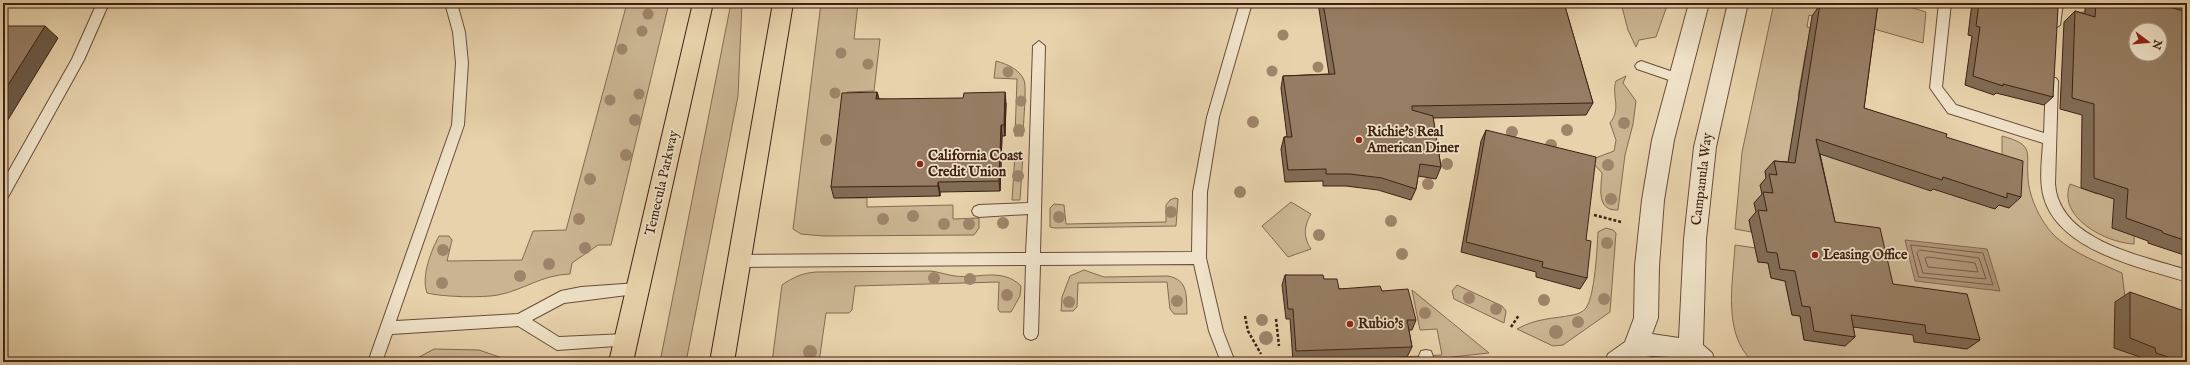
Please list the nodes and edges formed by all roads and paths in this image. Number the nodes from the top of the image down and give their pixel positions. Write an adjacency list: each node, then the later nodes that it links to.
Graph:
1 (103, 3): 16 (lane)
2 (451, 3): 31 (lane)
3 (703, 3): 25 (main road, Temecula Parkway)
4 (783, 3): 23 (main road)
5 (1246, 3): 21 (lane)
6 (1699, 3): 14 (street)
7 (1738, 3): 37 (street, Campanula Way)
8 (1945, 3): 15 (lane)
9 (2056, 3): 10 (lane)
10 (2054, 38)
11 (1039, 46): 17 (lane)
12 (1641, 66): 14 (lane)
13 (2053, 69): 15 (lane)
14 (1678, 78): 36 (street)
15 (2050, 140): 24 (lane)
16 (3, 193)
17 (1033, 208): 18 (lane); 22 (lane)
18 (979, 212)
19 (1594, 215): 20 (path)
20 (1621, 222)
21 (1199, 258): 22 (lane); 41 (lane)
22 (1033, 259): 23 (lane); 32 (lane)
23 (739, 261): 40 (main road)
24 (2187, 276)
25 (638, 289): 29 (lane); 33 (main road, Temecula Parkway)
26 (1519, 315): 30 (path)
27 (1246, 316): 35 (path)
28 (1276, 319): 34 (path)
29 (520, 320): 31 (lane); 33 (lane)
30 (1511, 327)
31 (387, 328): 38 (lane)
32 (1031, 334)
33 (626, 340): 39 (main road, Temecula Parkway)
34 (1279, 346)
35 (1261, 354)
36 (1625, 355): 37 (street)
37 (1700, 360)
38 (375, 362)
39 (621, 362)
40 (722, 362)
41 (1228, 362)

